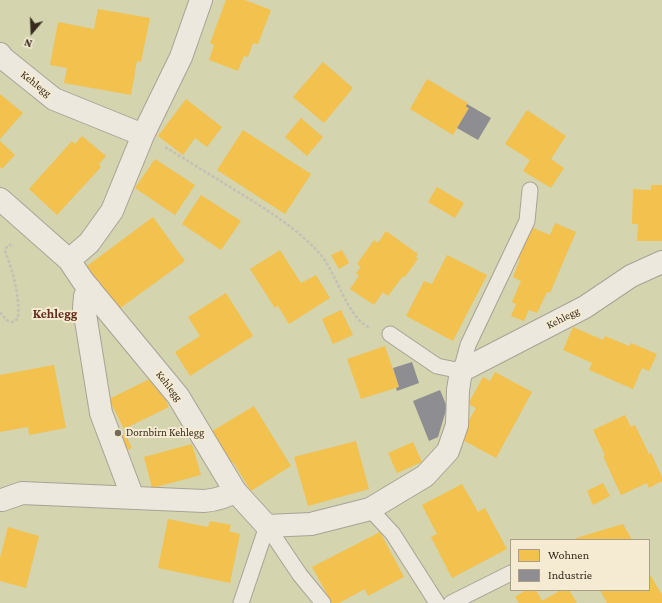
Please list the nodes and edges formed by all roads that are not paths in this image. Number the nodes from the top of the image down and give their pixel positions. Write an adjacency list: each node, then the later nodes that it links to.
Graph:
1 (201, 0): 3 (street)
2 (0, 54): 3 (street, Kehlegg)
3 (143, 135): 6 (street)
4 (530, 190): 10 (lane)
5 (0, 199): 6 (street, Kehlegg)
6 (69, 260): 8 (street, Kehlegg)
7 (662, 262): 10 (street, Kehlegg)
8 (90, 289): 11 (street, Kehlegg); 12 (street)
9 (390, 334): 10 (lane)
10 (461, 371): 14 (street)
11 (235, 491): 12 (street); 15 (street, Kehlegg)
12 (133, 498): 13 (street)
13 (1, 502)
14 (370, 509): 15 (street); 19 (lane)
15 (267, 526): 17 (lane); 18 (lane, Kehlegg)
16 (510, 574): 20 (lane)
17 (241, 603)
18 (323, 603)
19 (437, 603)
20 (451, 603)

